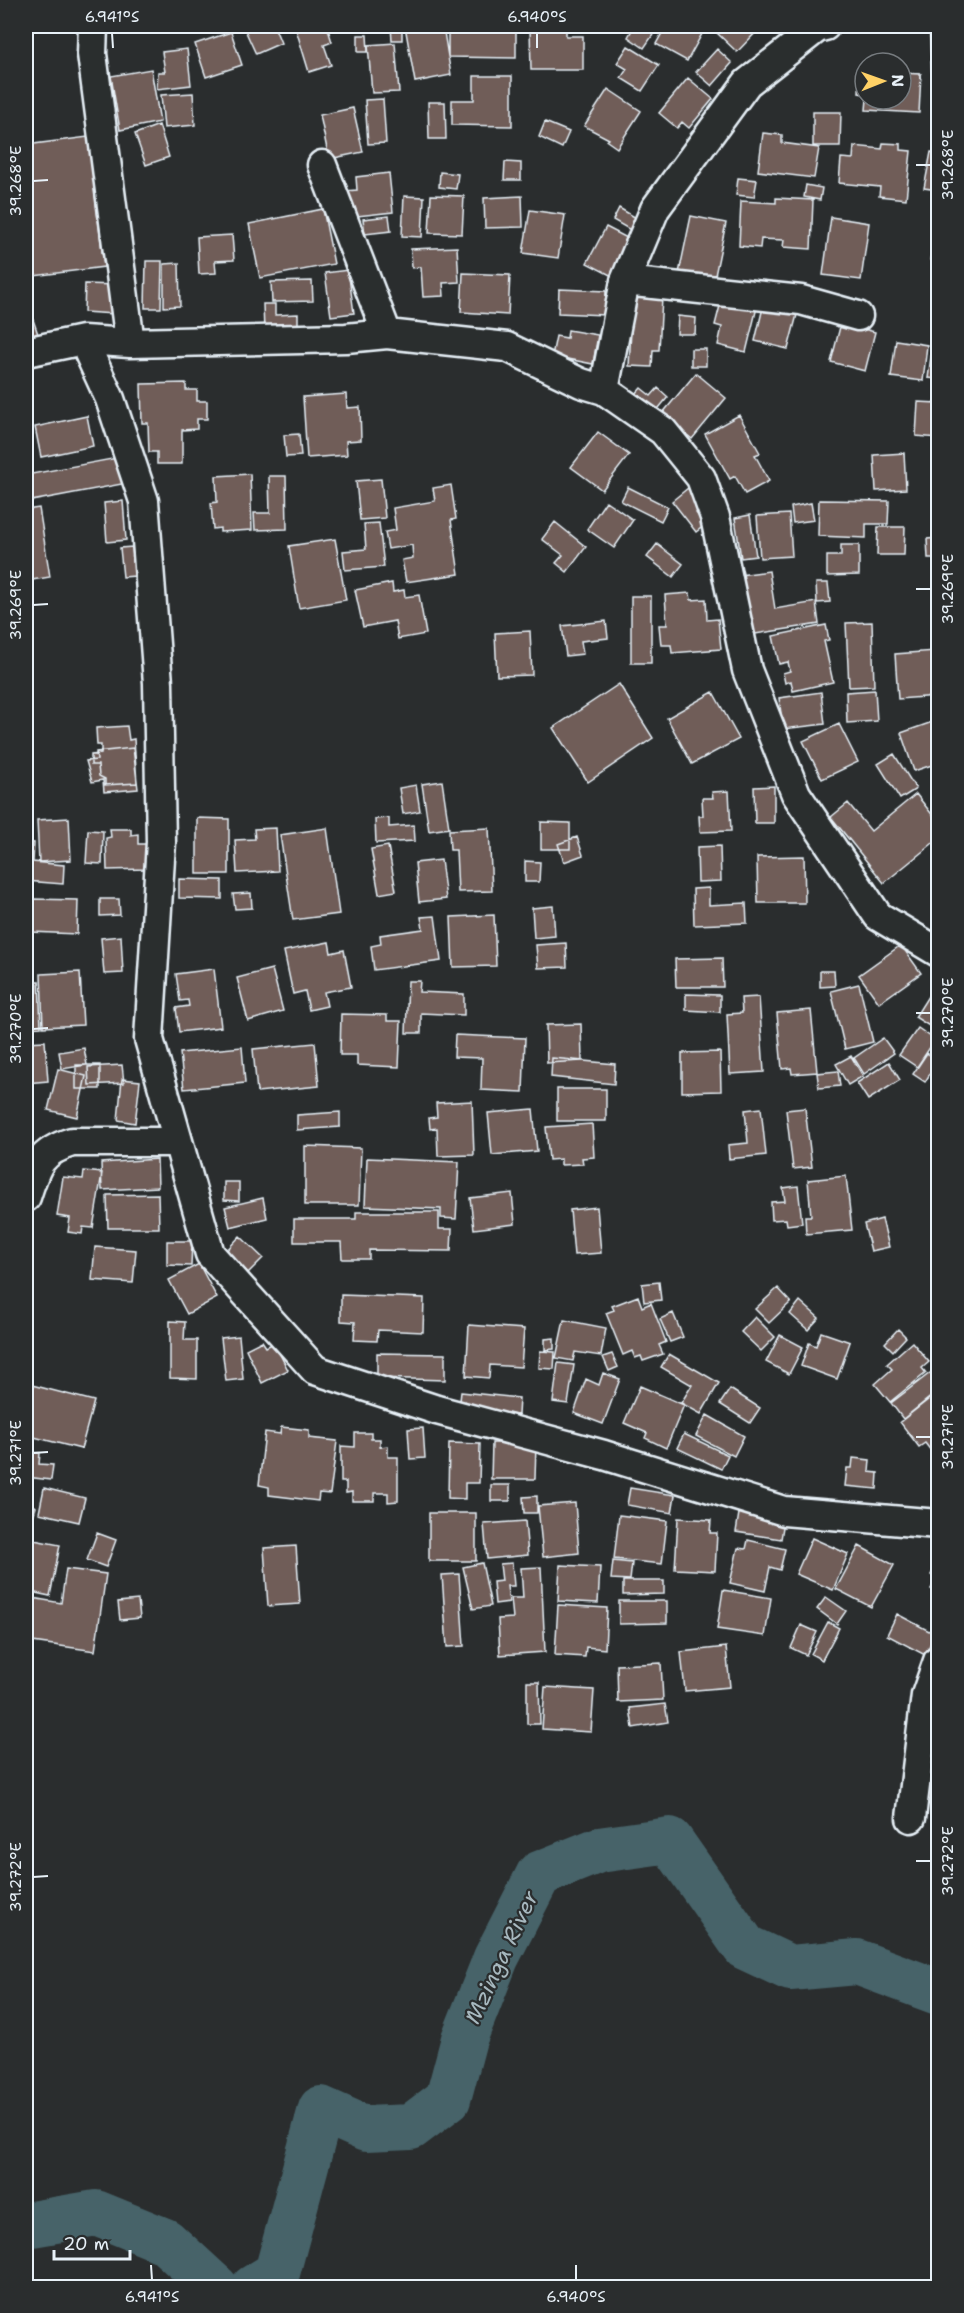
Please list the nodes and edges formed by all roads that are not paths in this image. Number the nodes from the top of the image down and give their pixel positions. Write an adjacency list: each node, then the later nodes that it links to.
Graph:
1 (93, 26): 8 (street)
2 (825, 26): 4 (street)
3 (322, 165): 6 (street)
4 (625, 281): 5 (street); 10 (street)
5 (858, 316)
6 (387, 334): 8 (street); 10 (street)
7 (83, 340): 8 (street); 9 (street); 12 (street)
8 (130, 343)
9 (26, 352)
10 (604, 390): 11 (street)
11 (939, 952)
12 (178, 1142): 13 (street); 14 (street)
13 (26, 1197)
14 (939, 1524)
15 (939, 1661): 16 (street)
16 (911, 1818)

